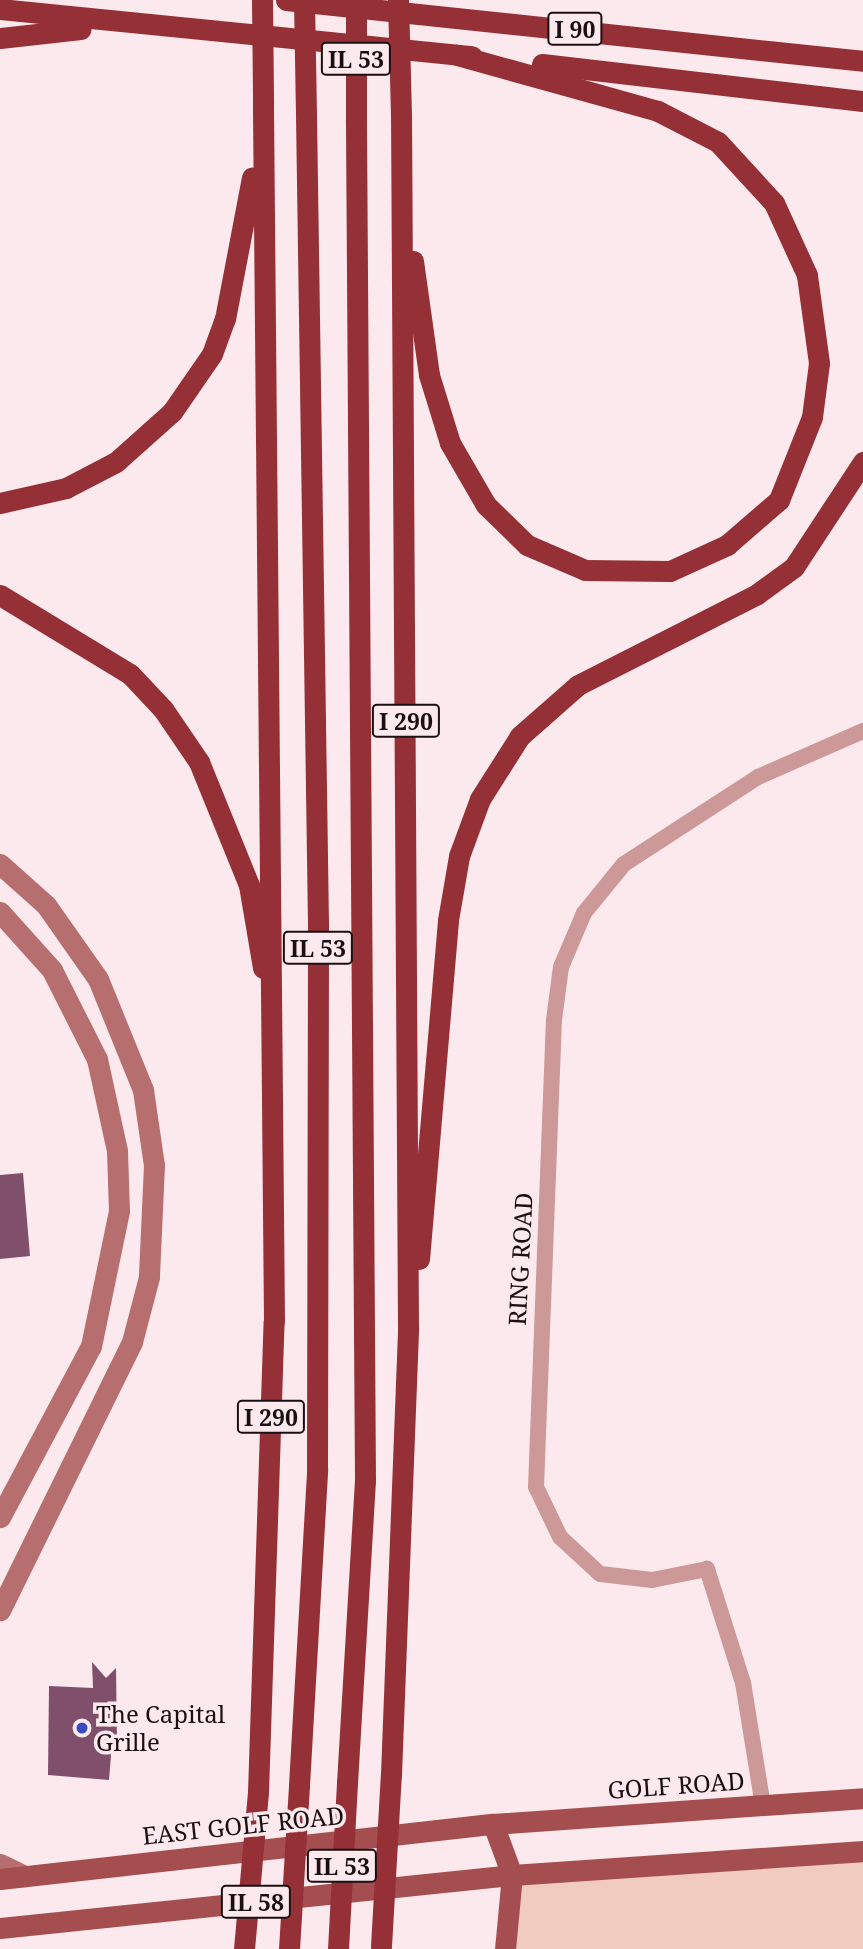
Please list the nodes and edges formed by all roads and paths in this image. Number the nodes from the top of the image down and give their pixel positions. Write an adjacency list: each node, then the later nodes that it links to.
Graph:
1 (262, 0): 12 (highway, I 290, bridge)
2 (286, 0): 10 (highway, I 90)
3 (304, 0): 35 (highway, IL 53, bridge)
4 (356, 0): 36 (highway, IL 53, bridge)
5 (398, 0): 13 (highway, I 290, bridge)
6 (0, 9): 7 (highway)
7 (130, 24): 8 (highway); 9 (highway)
8 (0, 38)
9 (457, 55): 11 (highway); 13 (highway)
10 (863, 61)
11 (863, 101)
12 (260, 135): 15 (highway); 20 (highway, I 290)
13 (401, 169): 21 (highway, I 290)
14 (863, 462): 21 (highway)
15 (0, 503)
16 (0, 596): 20 (highway)
17 (863, 731): 25 (street, RING ROAD)
18 (0, 864): 23 (street)
19 (0, 912): 22 (street)
20 (274, 1041): 34 (highway, I 290, bridge)
21 (408, 1327): 33 (highway, I 290, bridge)
22 (0, 1517)
23 (0, 1610)
24 (863, 1798): 25 (main road, GOLF ROAD / IL 58)
25 (763, 1806): 26 (main road, GOLF ROAD / IL 58)
26 (493, 1824): 29 (main road); 30 (main road, EAST GOLF ROAD / IL 58)
27 (863, 1851): 29 (main road, IL 58)
28 (0, 1864): 30 (street)
29 (512, 1875): 32 (main road, IL 58); 37 (main road)
30 (25, 1876): 31 (main road, EAST GOLF ROAD / IL 58)
31 (0, 1879)
32 (0, 1928)
33 (381, 1947)
34 (244, 1949)
35 (289, 1949)
36 (338, 1949)
37 (505, 1949)

